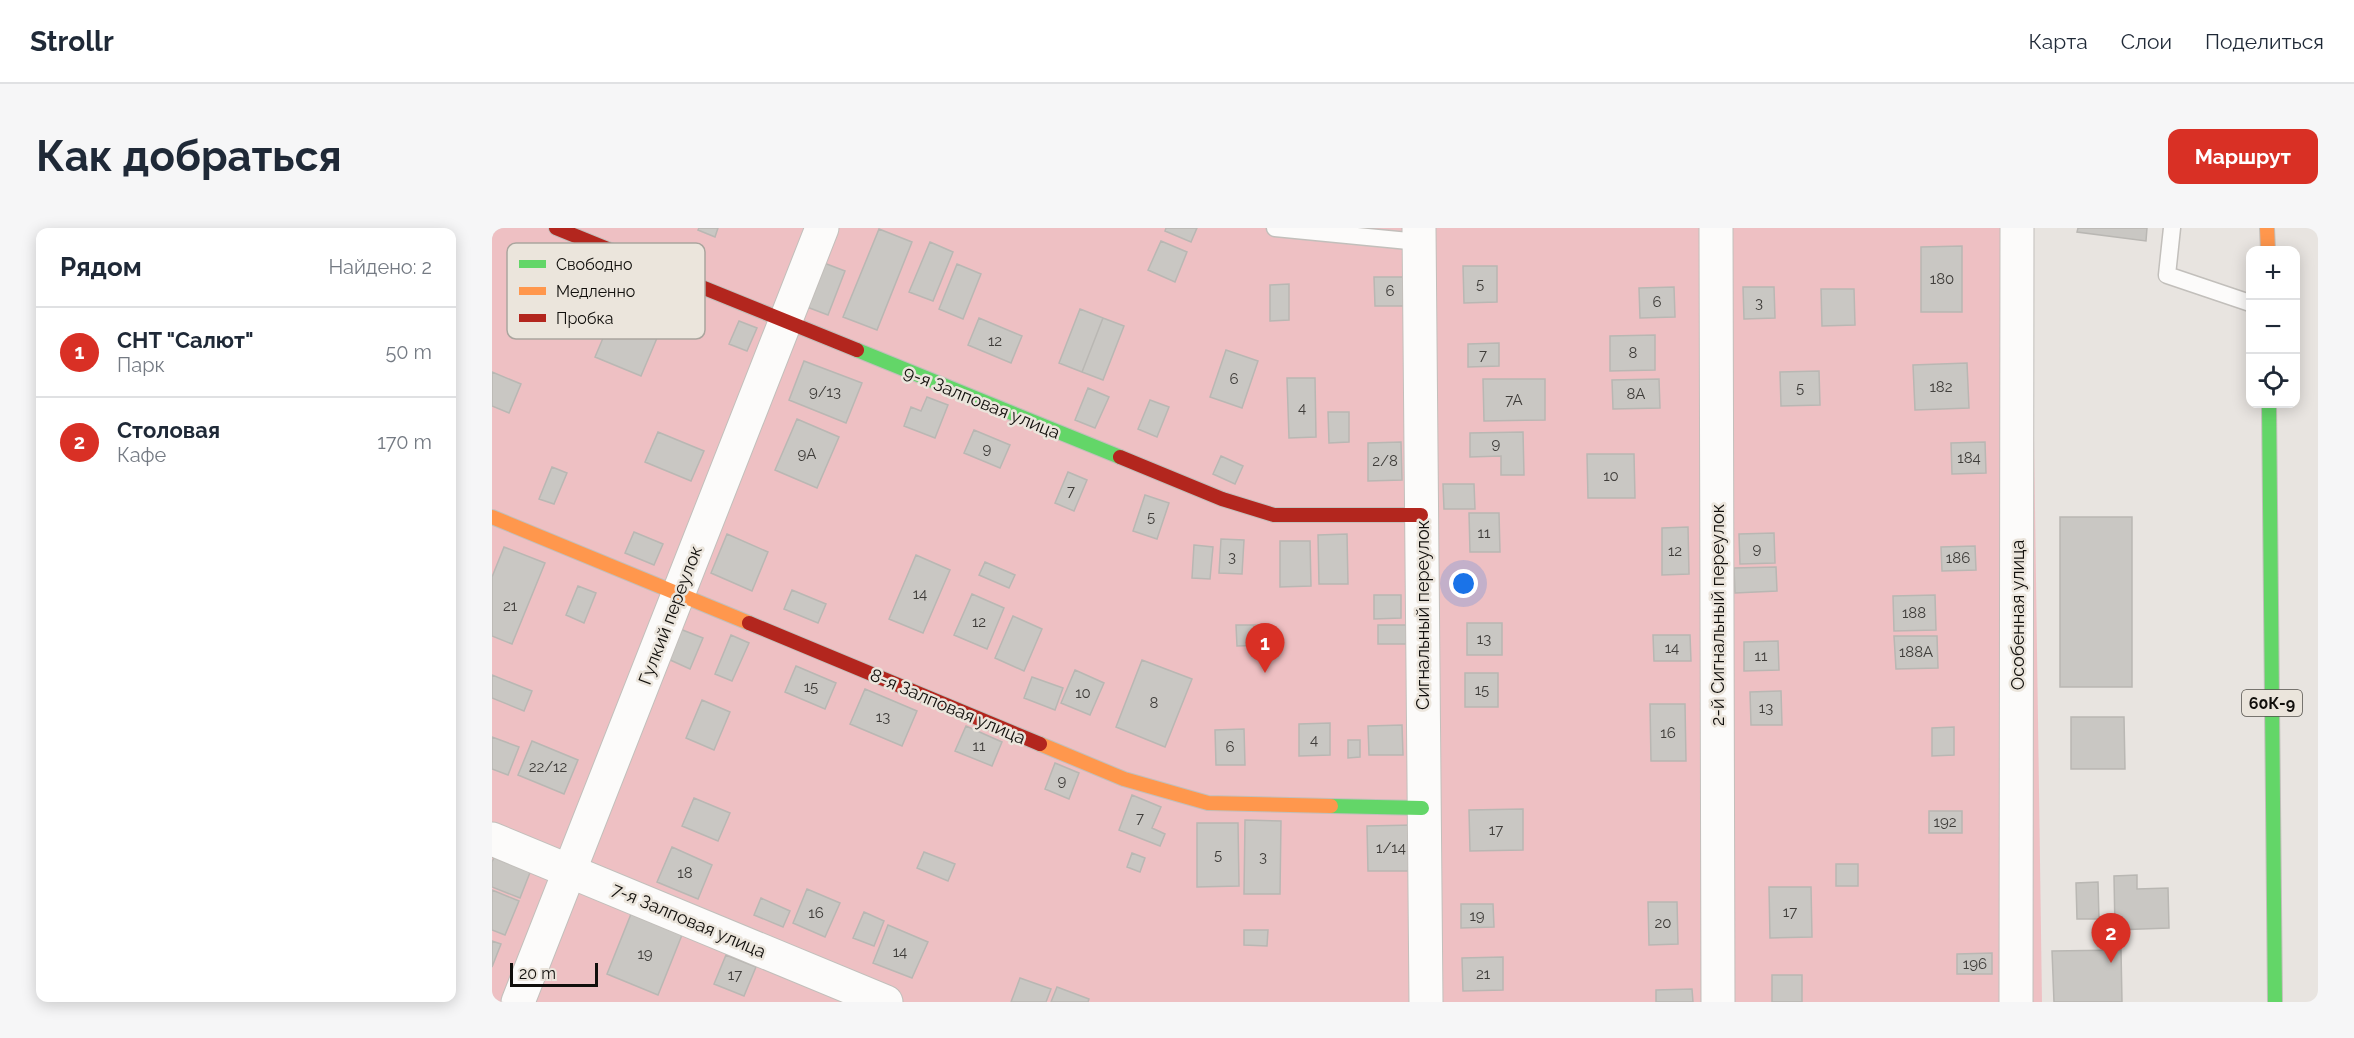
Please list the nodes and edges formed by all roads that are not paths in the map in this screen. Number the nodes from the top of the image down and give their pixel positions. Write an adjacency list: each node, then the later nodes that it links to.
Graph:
1 (556, 228): 9 (street, 9-я Залповая улица)
2 (822, 228): 13 (street, Гулкий переулок)
3 (1275, 228): 8 (lane)
4 (1716, 228): 24 (street, 2-й Сигнальный переулок)
5 (2017, 228): 25 (street, Особенная улица)
6 (2172, 228): 12 (lane)
7 (2267, 228): 10 (street)
8 (1419, 235): 15 (street, Сигнальный переулок)
9 (592, 243)
10 (2268, 246)
11 (705, 289): 13 (street, 9-я Залповая улица)
12 (2246, 302)
13 (784, 322): 15 (street, 9-я Залповая улица); 17 (street, Гулкий переулок)
14 (2269, 408): 26 (street, 60К-9)
15 (1421, 515): 18 (street, Сигнальный переулок)
16 (492, 517): 17 (street, 8-я Залповая улица)
17 (678, 593): 18 (street, 8-я Залповая улица); 20 (street, Гулкий переулок)
18 (1422, 808): 23 (street, Сигнальный переулок)
19 (492, 839): 20 (street, 7-я Залповая улица)
20 (570, 871): 21 (street, Гулкий переулок); 22 (street, 7-я Залповая улица)
21 (518, 1002)
22 (886, 1002)
23 (1426, 1002)
24 (1718, 1002)
25 (2016, 1002)
26 (2275, 1002)

